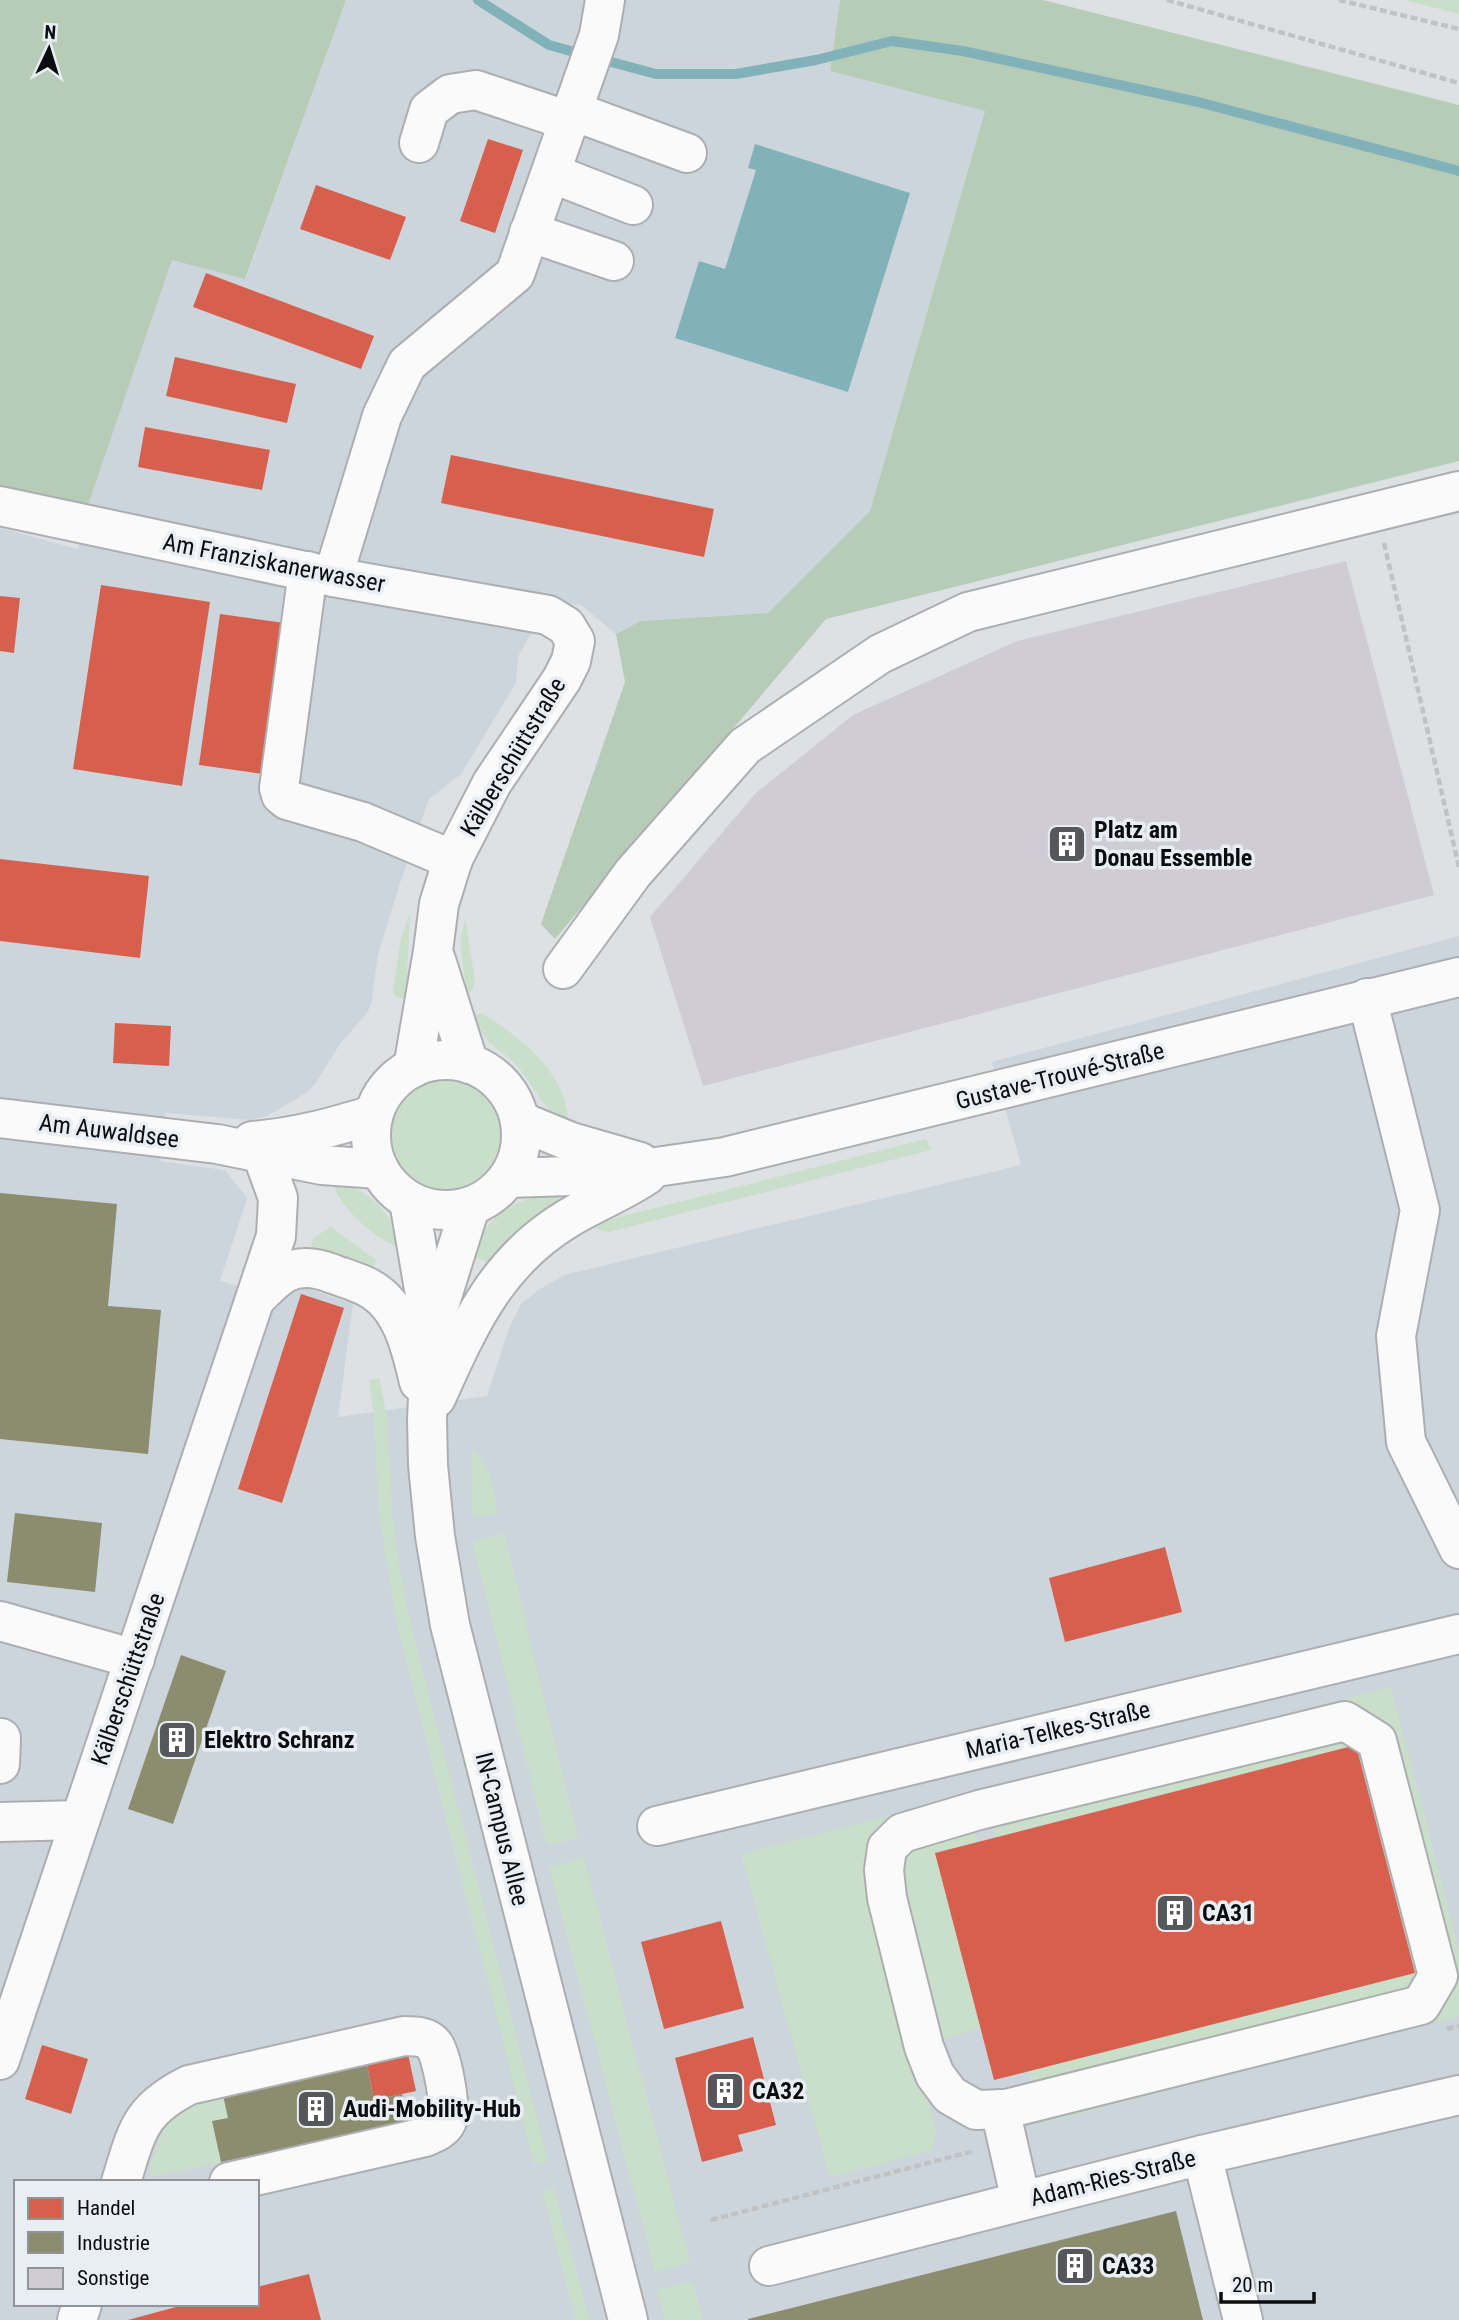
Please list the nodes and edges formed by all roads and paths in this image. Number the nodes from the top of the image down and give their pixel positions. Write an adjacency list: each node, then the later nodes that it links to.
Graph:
1 (1167, 0): 5 (path)
2 (1339, 0): 4 (path)
3 (602, 17): 6 (street)
4 (1459, 29)
5 (1459, 83)
6 (575, 105): 7 (street); 8 (street); 9 (street)
7 (419, 143)
8 (687, 153)
9 (551, 173): 10 (street); 11 (street)
10 (633, 205)
11 (529, 232): 12 (street); 16 (street)
12 (614, 261)
13 (1459, 491): 15 (street)
14 (0, 506): 16 (street, Am Franziskanerwasser)
15 (1376, 512): 19 (path); 21 (street)
16 (321, 574): 17 (street, Am Franziskanerwasser); 18 (street)
17 (548, 615): 18 (street, Kälberschüttstraße)
18 (453, 860): 20 (street, Kälberschüttstraße)
19 (1459, 867)
20 (433, 951): 24 (street, Kälberschüttstraße); 25 (street, Kälberschüttstraße)
21 (563, 970)
22 (1459, 977): 23 (street, Gustave-Trouvé-Straße)
23 (1367, 998): 31 (street, Gustave-Trouvé-Straße); 39 (street)
24 (469, 1064): 25 (street); 28 (street)
25 (413, 1068): 26 (street)
26 (373, 1115): 29 (street, Am Auwaldsee); 32 (street)
27 (0, 1118): 29 (street, Am Auwaldsee)
28 (520, 1121): 31 (street, Gustave-Trouvé-Straße); 33 (street)
29 (217, 1144): 30 (street, Am Auwaldsee)
30 (262, 1154): 32 (street, Am Auwaldsee); 36 (street, Kälberschüttstraße)
31 (660, 1167): 33 (street, Gustave-Trouvé-Straße); 38 (street, Gustave-Trouvé-Straße)
32 (379, 1169): 34 (street)
33 (508, 1178): 35 (street)
34 (410, 1201): 35 (street); 37 (street, IN-Campus Allee)
35 (470, 1207): 37 (street, IN-Campus Allee)
36 (256, 1298): 38 (street); 42 (street, Kälberschüttstraße)
37 (431, 1330): 38 (street, IN-Campus Allee)
38 (426, 1419): 56 (street, IN-Campus Allee)
39 (1459, 1549)
40 (0, 1621): 42 (street)
41 (1459, 1634): 47 (street, Maria-Telkes-Straße)
42 (135, 1659): 45 (street, Kälberschüttstraße)
43 (1, 1738): 44 (street)
44 (0, 1764)
45 (80, 1819): 46 (street); 48 (street, Kälberschüttstraße)
46 (0, 1822)
47 (657, 1826)
48 (0, 2060)
49 (1459, 2095): 51 (street, Adam-Ries-Straße)
50 (1000, 2109): 50 (street); 54 (street)
51 (1202, 2155): 54 (street, Adam-Ries-Straße); 57 (street)
52 (122, 2180): 53 (street)
53 (238, 2180)
54 (1021, 2201): 55 (street, Adam-Ries-Straße)
55 (769, 2266)
56 (628, 2320)
57 (1243, 2320)

